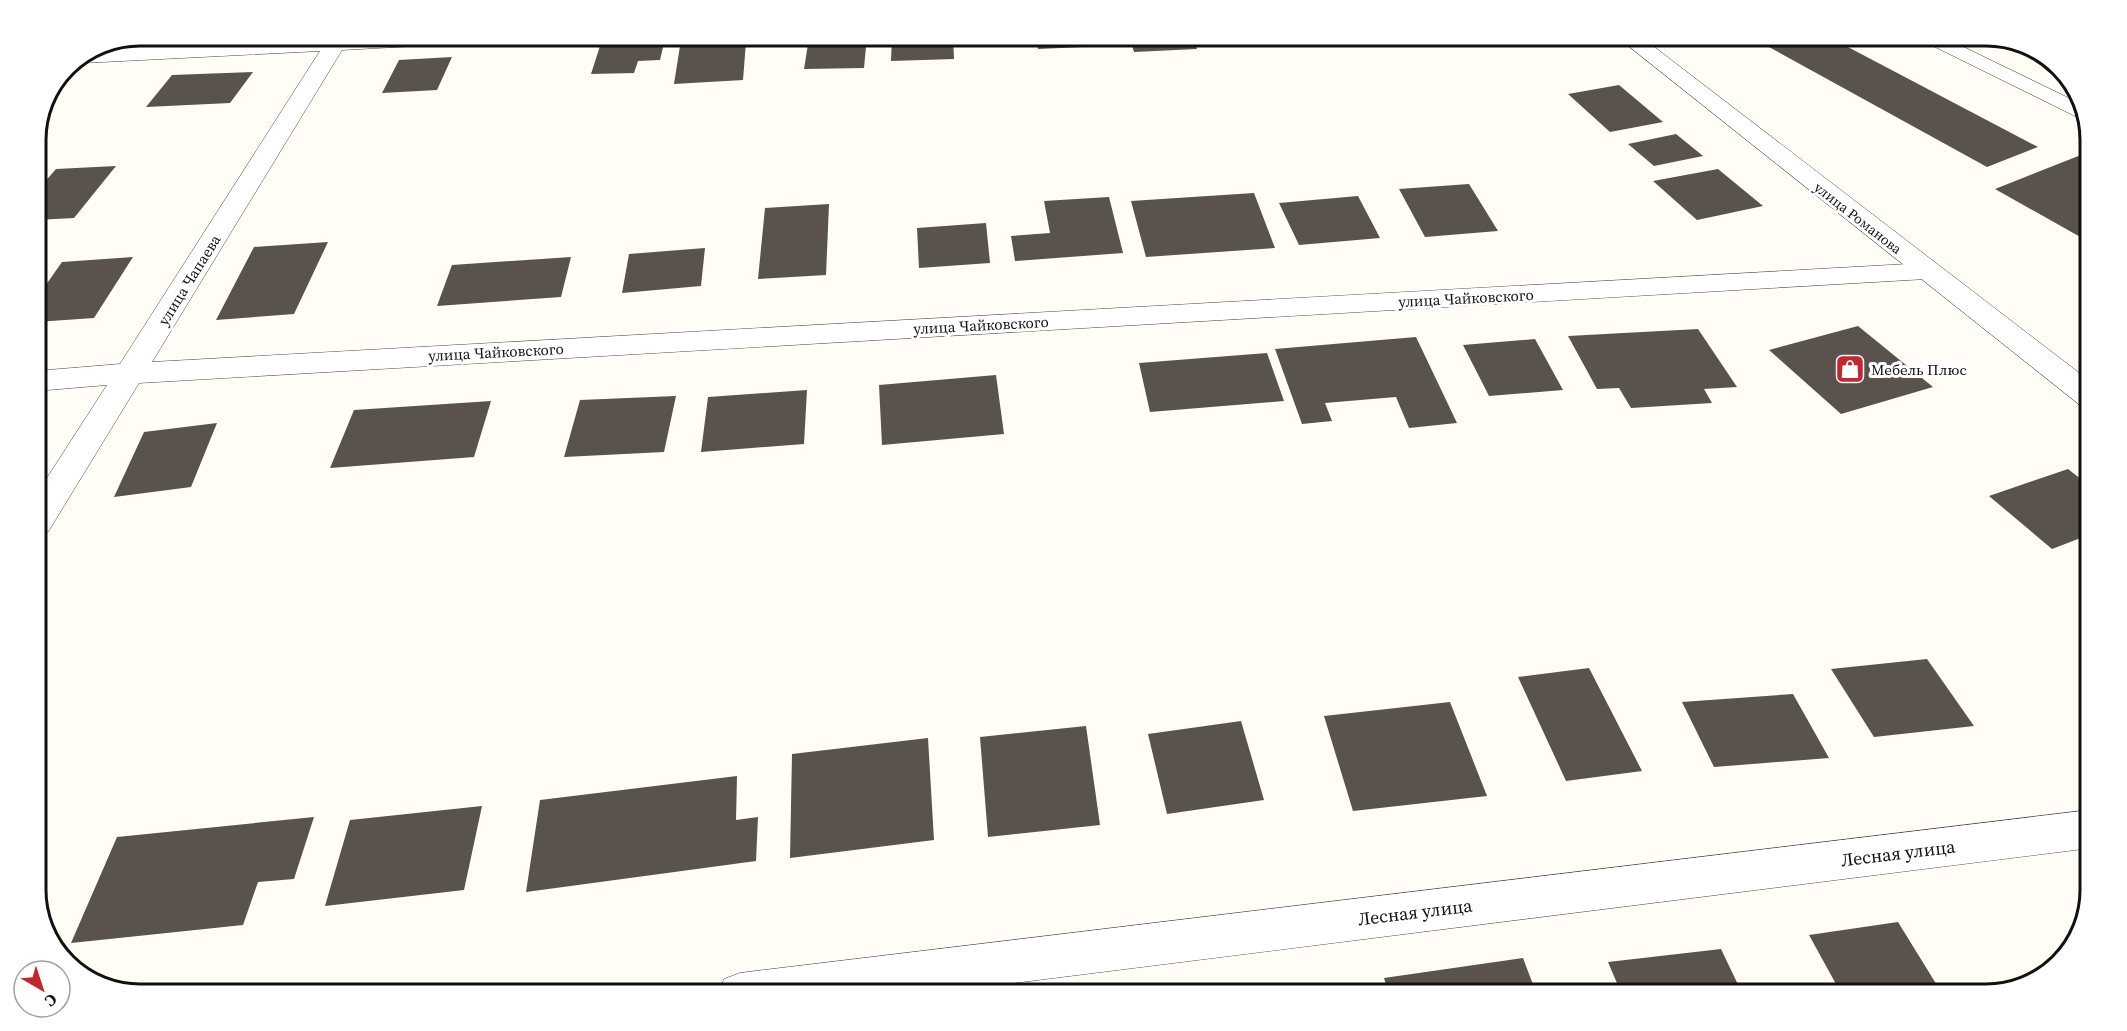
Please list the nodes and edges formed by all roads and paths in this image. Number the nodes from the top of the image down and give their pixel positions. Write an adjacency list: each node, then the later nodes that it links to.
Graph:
1 (242, 46): 5 (street)
2 (334, 46): 8 (street, улица Чапаева)
3 (1640, 46): 7 (street, улица Романова)
4 (1947, 46): 6 (lane)
5 (103, 55)
6 (2075, 109)
7 (1926, 271): 8 (street, улица Чайковского); 10 (street, улица Романова)
8 (131, 373): 9 (street, улица Чайковского); 11 (street, улица Чапаева)
9 (47, 380)
10 (2080, 390)
11 (47, 506)
12 (2080, 830): 13 (street, Лесная улица)
13 (830, 984)

